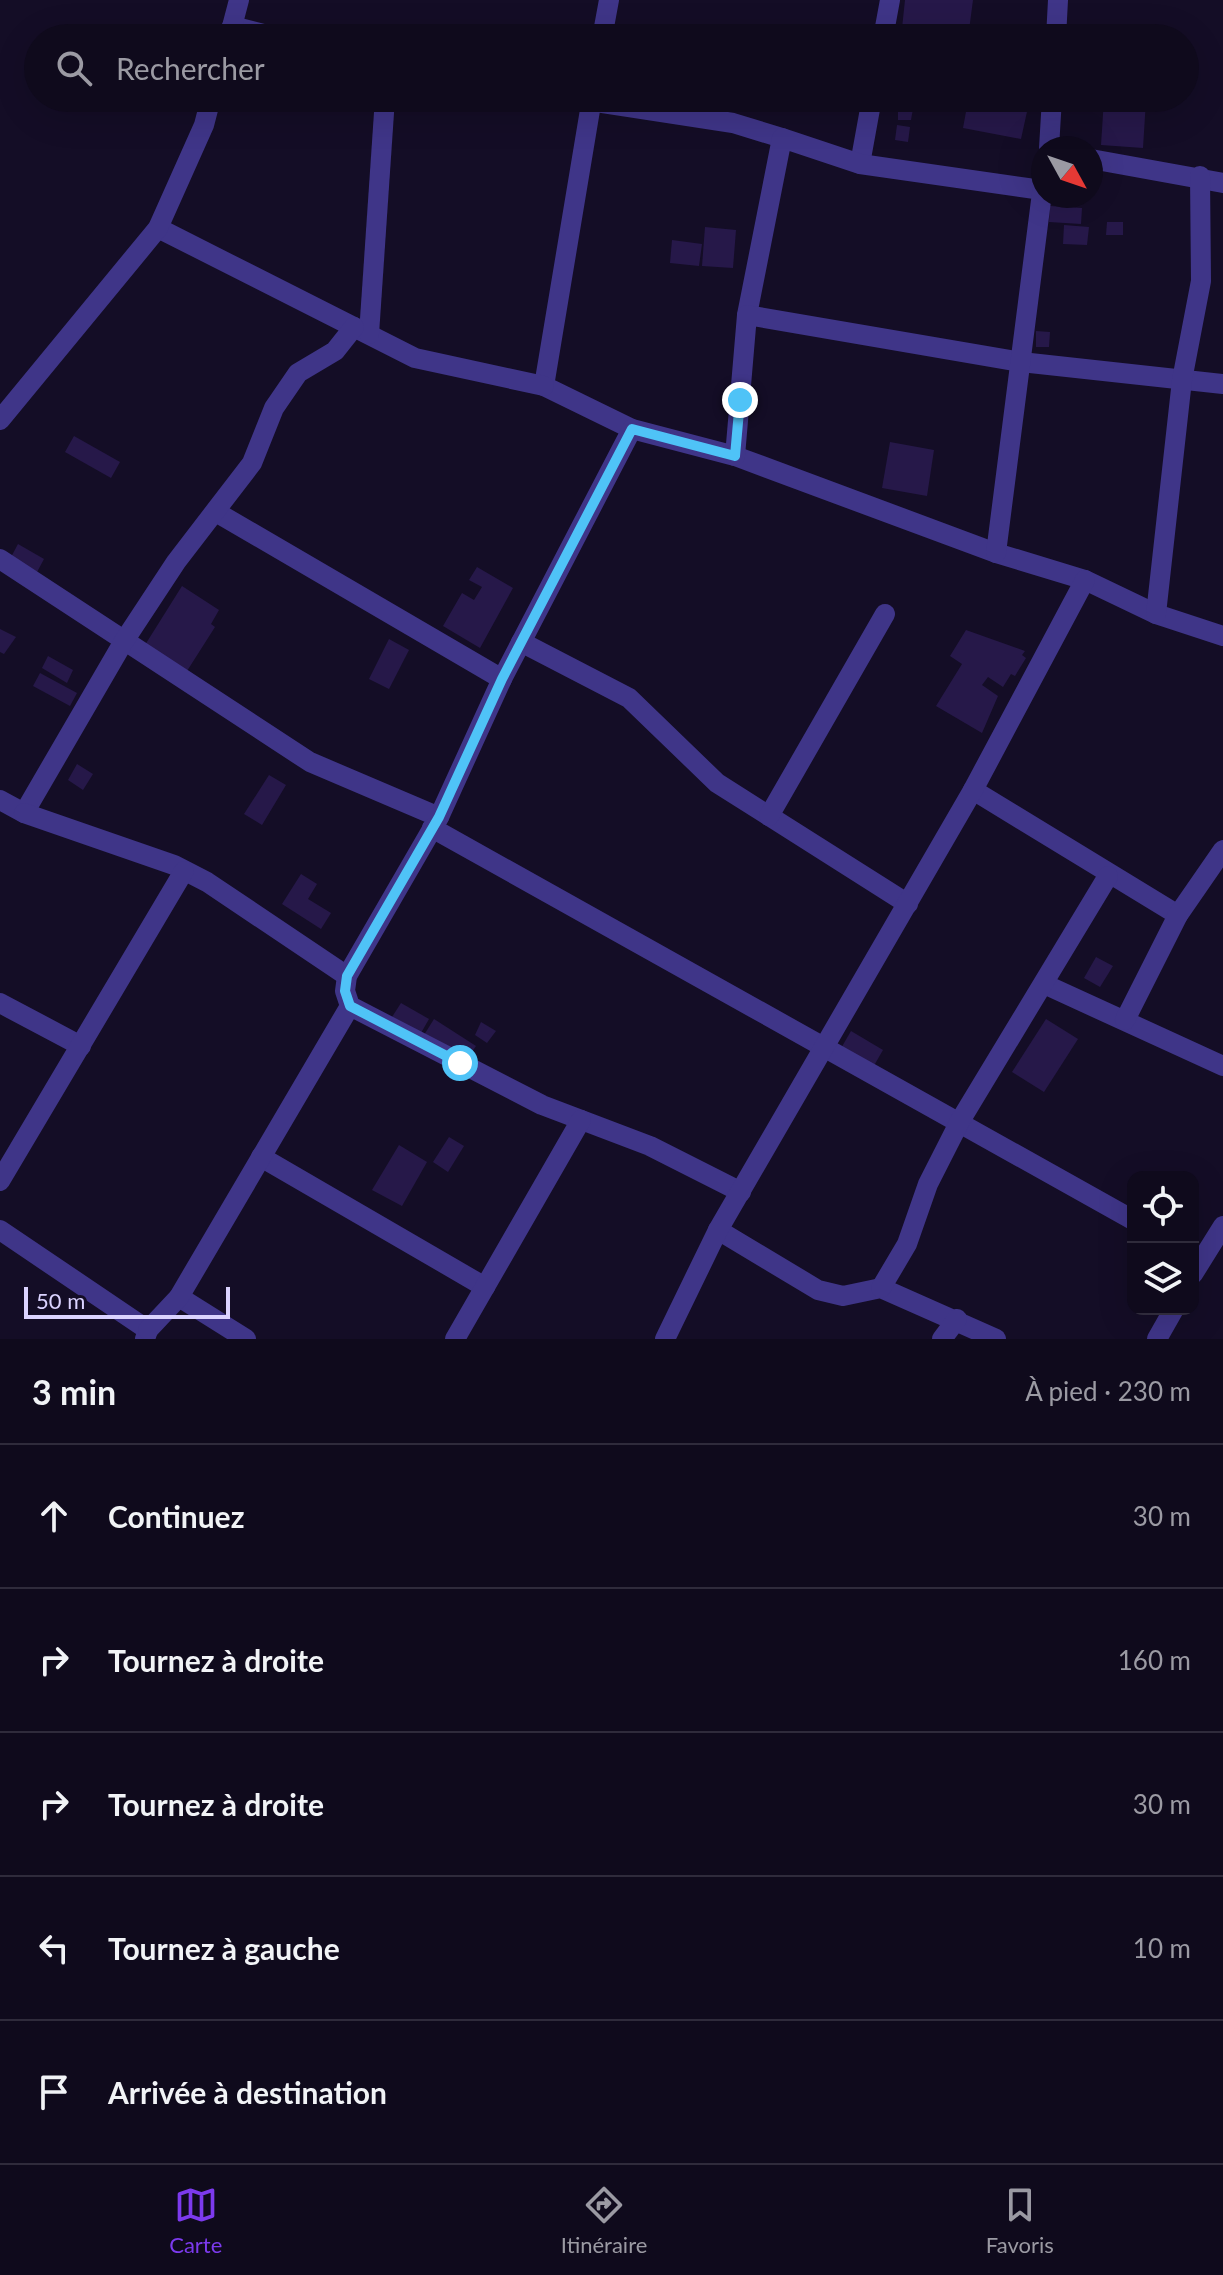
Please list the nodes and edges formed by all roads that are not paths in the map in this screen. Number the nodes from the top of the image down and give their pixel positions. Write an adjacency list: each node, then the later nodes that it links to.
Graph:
1 (239, 0): 5 (street)
2 (609, 0): 6 (street)
3 (890, 0): 7 (street)
4 (1058, 0): 8 (street)
5 (232, 24)
6 (605, 24)
7 (886, 24)
8 (1057, 24)
9 (207, 112): 23 (street)
10 (384, 112): 25 (street)
11 (590, 112): 29 (street)
12 (666, 112): 16 (street)
13 (869, 112): 18 (street)
14 (1051, 112): 15 (street)
15 (1050, 136)
16 (782, 138): 18 (street); 24 (street)
17 (1103, 161): 19 (street)
18 (860, 164): 21 (street)
19 (1200, 176): 20 (street); 27 (street)
20 (1223, 183)
21 (1031, 187)
22 (1040, 208): 26 (street)
23 (158, 228): 25 (street); 30 (street)
24 (747, 315): 26 (street); 32 (street)
25 (361, 331): 29 (street); 33 (street)
26 (1021, 362): 27 (street); 34 (street)
27 (1182, 380): 28 (street); 38 (street)
28 (1223, 384)
29 (544, 386): 31 (street)
30 (0, 420)
31 (632, 429): 32 (street); 41 (street)
32 (735, 456): 34 (street)
33 (216, 512): 40 (street); 42 (street)
34 (996, 553): 36 (street)
35 (0, 559): 40 (street)
36 (1085, 580): 38 (street); 43 (street)
37 (885, 614): 46 (street)
38 (1156, 614): 39 (street)
39 (1223, 636)
40 (124, 641): 45 (street); 47 (street)
41 (521, 642): 42 (street); 46 (street)
42 (502, 679): 47 (street)
43 (973, 790): 50 (street); 51 (street)
44 (0, 800): 45 (street)
45 (24, 813): 49 (street)
46 (769, 816): 51 (street)
47 (435, 822): 53 (street); 59 (street)
48 (1223, 850): 52 (street)
49 (184, 871): 53 (street); 58 (street)
50 (1108, 876): 52 (street); 54 (street)
51 (908, 904): 59 (street)
52 (1178, 915): 57 (street)
53 (347, 976): 56 (street)
54 (1044, 984): 57 (street); 62 (street)
55 (0, 1003): 58 (street)
56 (350, 1006): 61 (street); 63 (street)
57 (1125, 1020): 60 (street)
58 (81, 1046): 64 (street)
59 (825, 1047): 62 (street); 65 (street)
60 (1223, 1066)
61 (581, 1120): 65 (street); 71 (street)
62 (960, 1121): 66 (street); 72 (street)
63 (261, 1157): 71 (street); 73 (street)
64 (0, 1181)
65 (741, 1192): 69 (street)
66 (1127, 1217)
67 (1223, 1226): 70 (street)
68 (0, 1230): 76 (street)
69 (718, 1230): 72 (street); 79 (street)
70 (1204, 1257)
71 (485, 1287): 78 (street)
72 (881, 1288): 75 (street)
73 (179, 1297): 76 (street); 77 (street)
74 (1171, 1315): 82 (street)
75 (957, 1319): 80 (street); 81 (street)
76 (146, 1334)
77 (246, 1339)
78 (455, 1339)
79 (665, 1339)
80 (942, 1339)
81 (996, 1339)
82 (1157, 1339)

